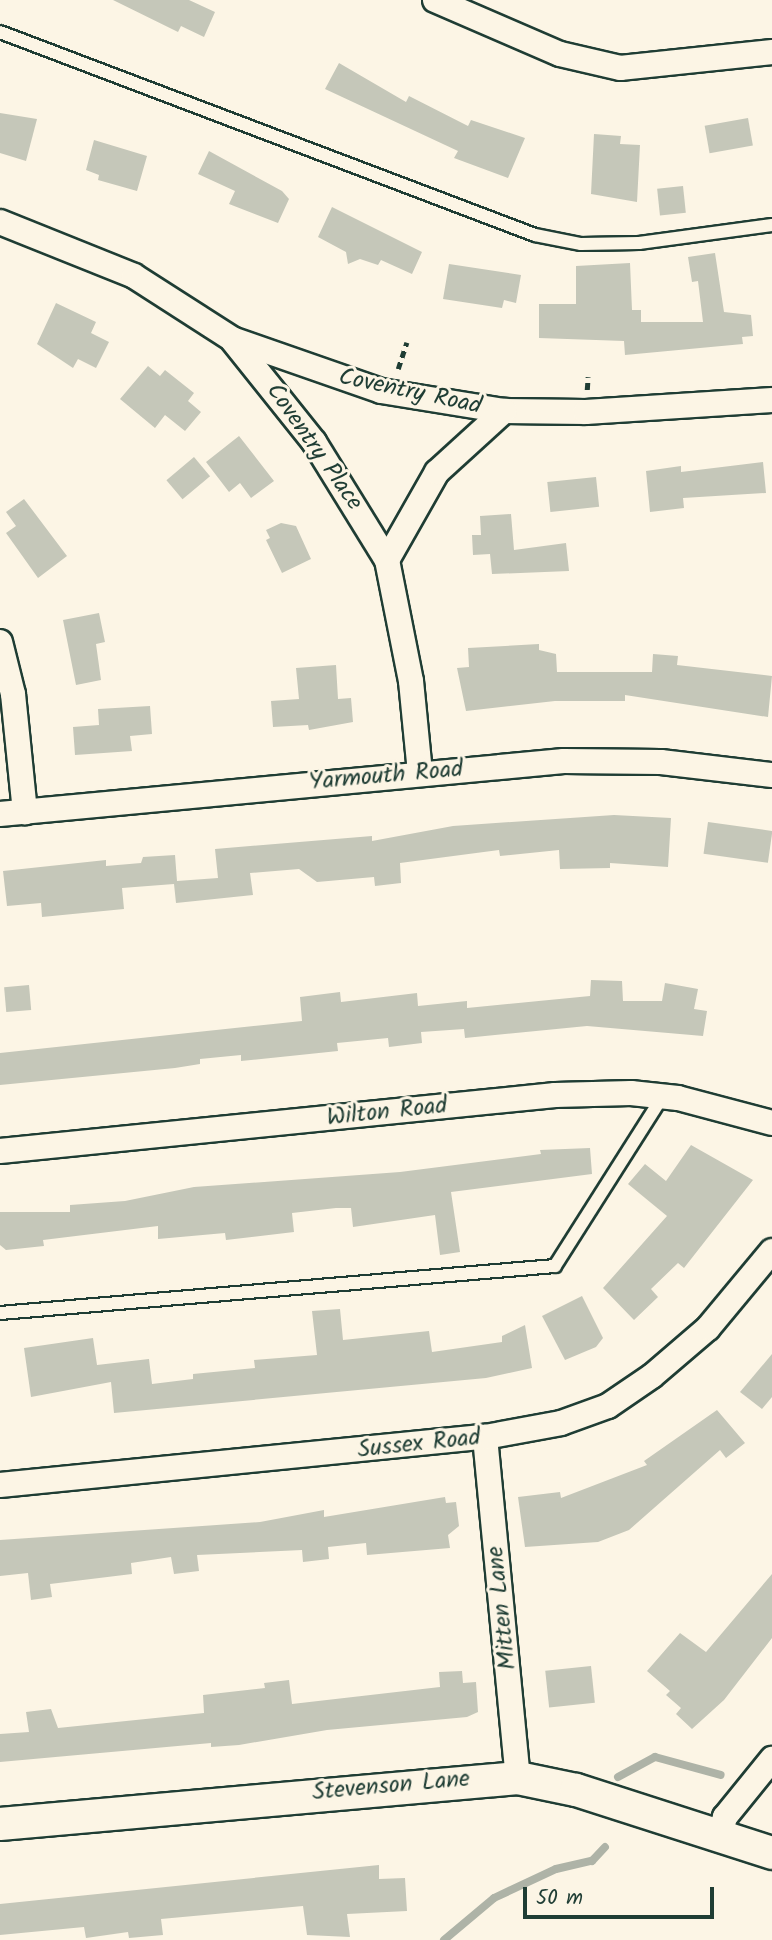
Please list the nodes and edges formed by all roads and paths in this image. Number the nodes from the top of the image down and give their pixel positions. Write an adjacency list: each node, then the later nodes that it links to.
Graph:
1 (435, 0): 3 (street)
2 (0, 33): 5 (lane)
3 (772, 52)
4 (0, 222): 6 (street, Coventry Road)
5 (772, 225)
6 (232, 339): 8 (street, Coventry Road); 9 (street, Coventry Place)
7 (772, 400): 8 (street, Coventry Road)
8 (504, 411): 9 (street)
9 (387, 560): 11 (street, Coventry Place)
10 (0, 642): 13 (street)
11 (420, 772): 12 (street, Yarmouth Road); 13 (street, Yarmouth Road)
12 (772, 775)
13 (25, 812): 14 (street, Yarmouth Road)
14 (0, 814)
15 (663, 1096): 16 (street, Wilton Road); 17 (street, Wilton Road); 19 (lane)
16 (772, 1123)
17 (0, 1151)
18 (772, 1251): 20 (street, Sussex Road)
19 (0, 1313)
20 (485, 1437): 21 (street, Sussex Road); 23 (street, Mitten Lane)
21 (0, 1485)
22 (772, 1759): 25 (street)
23 (518, 1778): 24 (street, Stevenson Lane); 25 (street, Stevenson Lane)
24 (0, 1824)
25 (719, 1839): 26 (street, Stevenson Lane)
26 (772, 1853)

